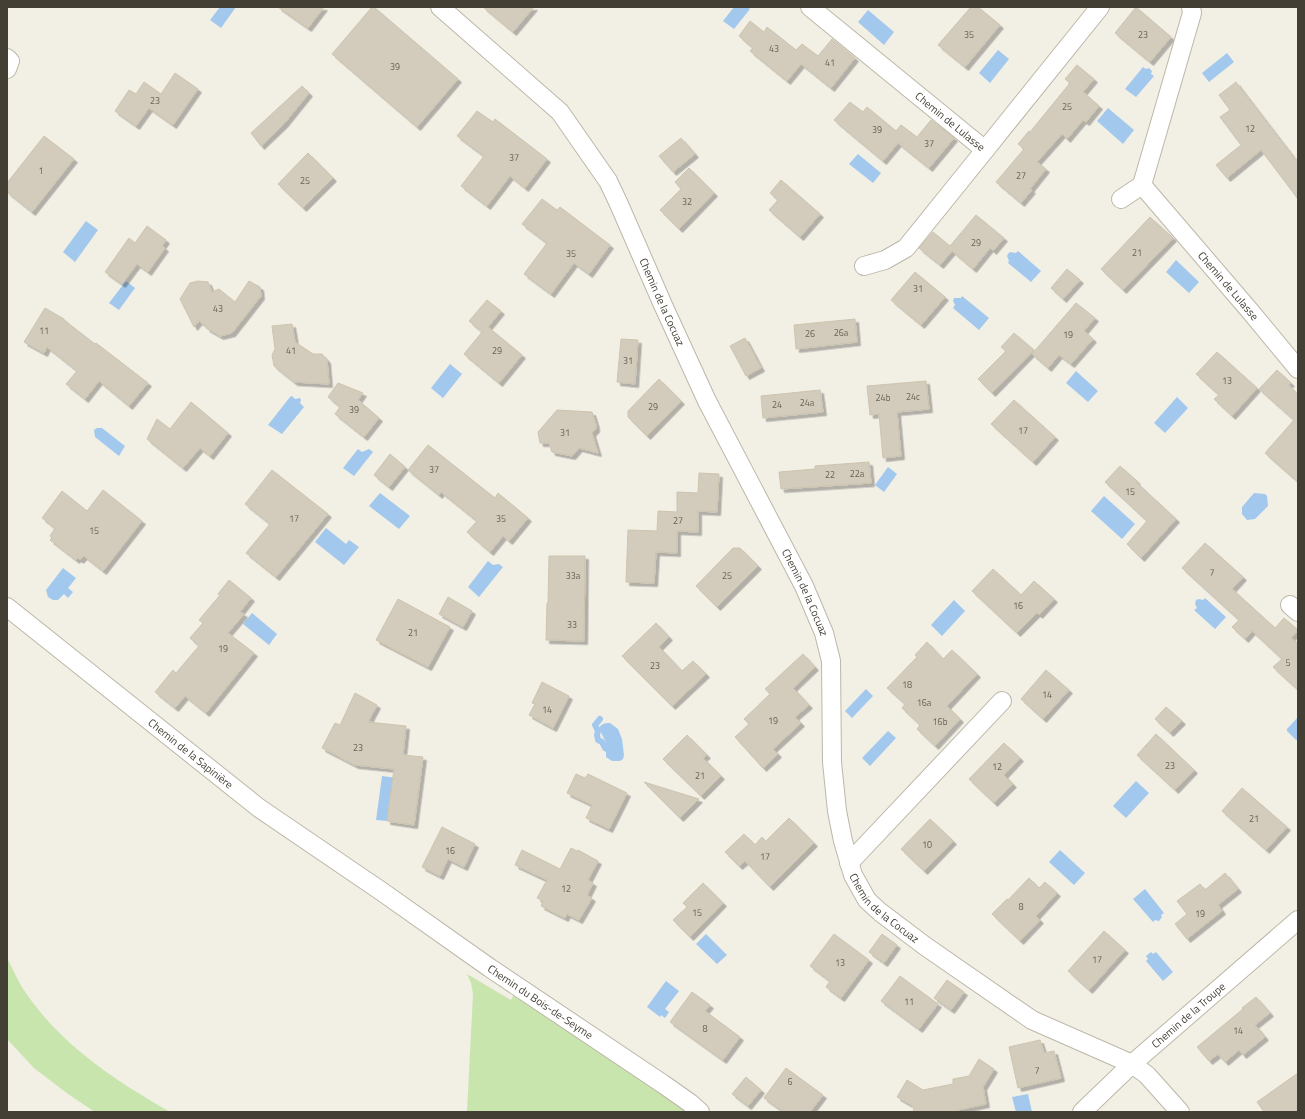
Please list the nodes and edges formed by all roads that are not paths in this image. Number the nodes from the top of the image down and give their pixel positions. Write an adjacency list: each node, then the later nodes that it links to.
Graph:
1 (440, 7): 12 (street, Chemin de la Cocuaz)
2 (810, 7): 5 (street, Chemin de Lulasse)
3 (1100, 7): 5 (street, Chemin de Lulasse)
4 (1191, 7): 6 (street)
5 (985, 150): 8 (street)
6 (1142, 185): 7 (street); 9 (street, Chemin de Lulasse)
7 (1121, 199)
8 (864, 266)
9 (1298, 369)
10 (7, 607): 13 (street, Chemin de la Sapinière)
11 (1002, 701): 12 (street)
12 (849, 863): 15 (street, Chemin de la Cocuaz)
13 (381, 891): 16 (street, Chemin du Bois-de-Seyme)
14 (1298, 920): 15 (street, Chemin de la Troupe)
15 (1132, 1064): 17 (street, Chemin de la Troupe); 18 (street, Chemin de la Cocuaz)
16 (700, 1112)
17 (1082, 1112)
18 (1180, 1112)

